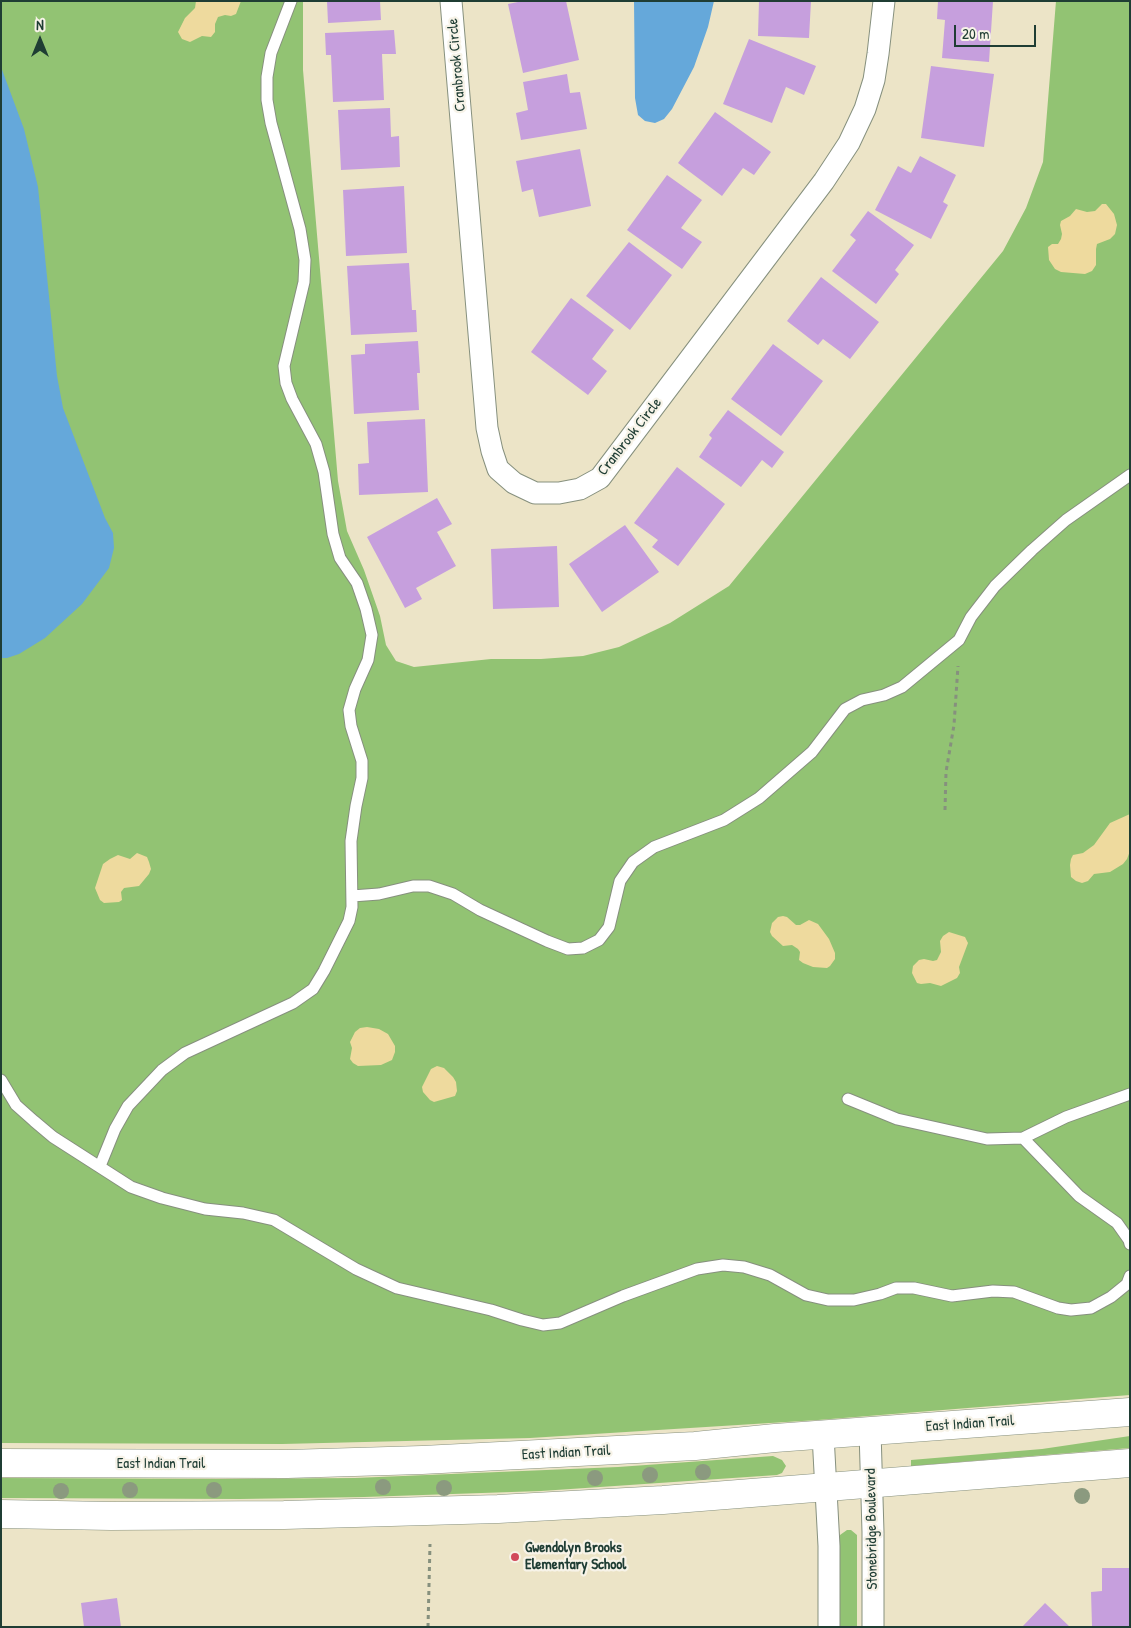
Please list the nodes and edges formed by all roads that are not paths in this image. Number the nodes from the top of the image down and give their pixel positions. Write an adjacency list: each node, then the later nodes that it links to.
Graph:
1 (291, 1): 5 (lane)
2 (451, 1): 3 (street, Cranbrook Circle)
3 (884, 1)
4 (1130, 475): 5 (lane)
5 (352, 896): 10 (lane)
6 (1, 1080): 10 (lane)
7 (1130, 1094): 9 (lane)
8 (848, 1099): 9 (lane)
9 (1023, 1138): 11 (lane)
10 (100, 1166): 12 (lane)
11 (1130, 1244)
12 (1130, 1276)
13 (1130, 1412): 14 (main road, East Indian Trail)
14 (870, 1431): 15 (main road, East Indian Trail); 18 (street, Stonebridge Boulevard)
15 (823, 1435): 16 (main road, East Indian Trail); 19 (street)
16 (1, 1462)
17 (1130, 1463): 18 (main road)
18 (872, 1484): 19 (main road); 22 (street, Stonebridge Boulevard)
19 (826, 1487): 20 (main road); 21 (street)
20 (1, 1514)
21 (829, 1627)
22 (873, 1627)

